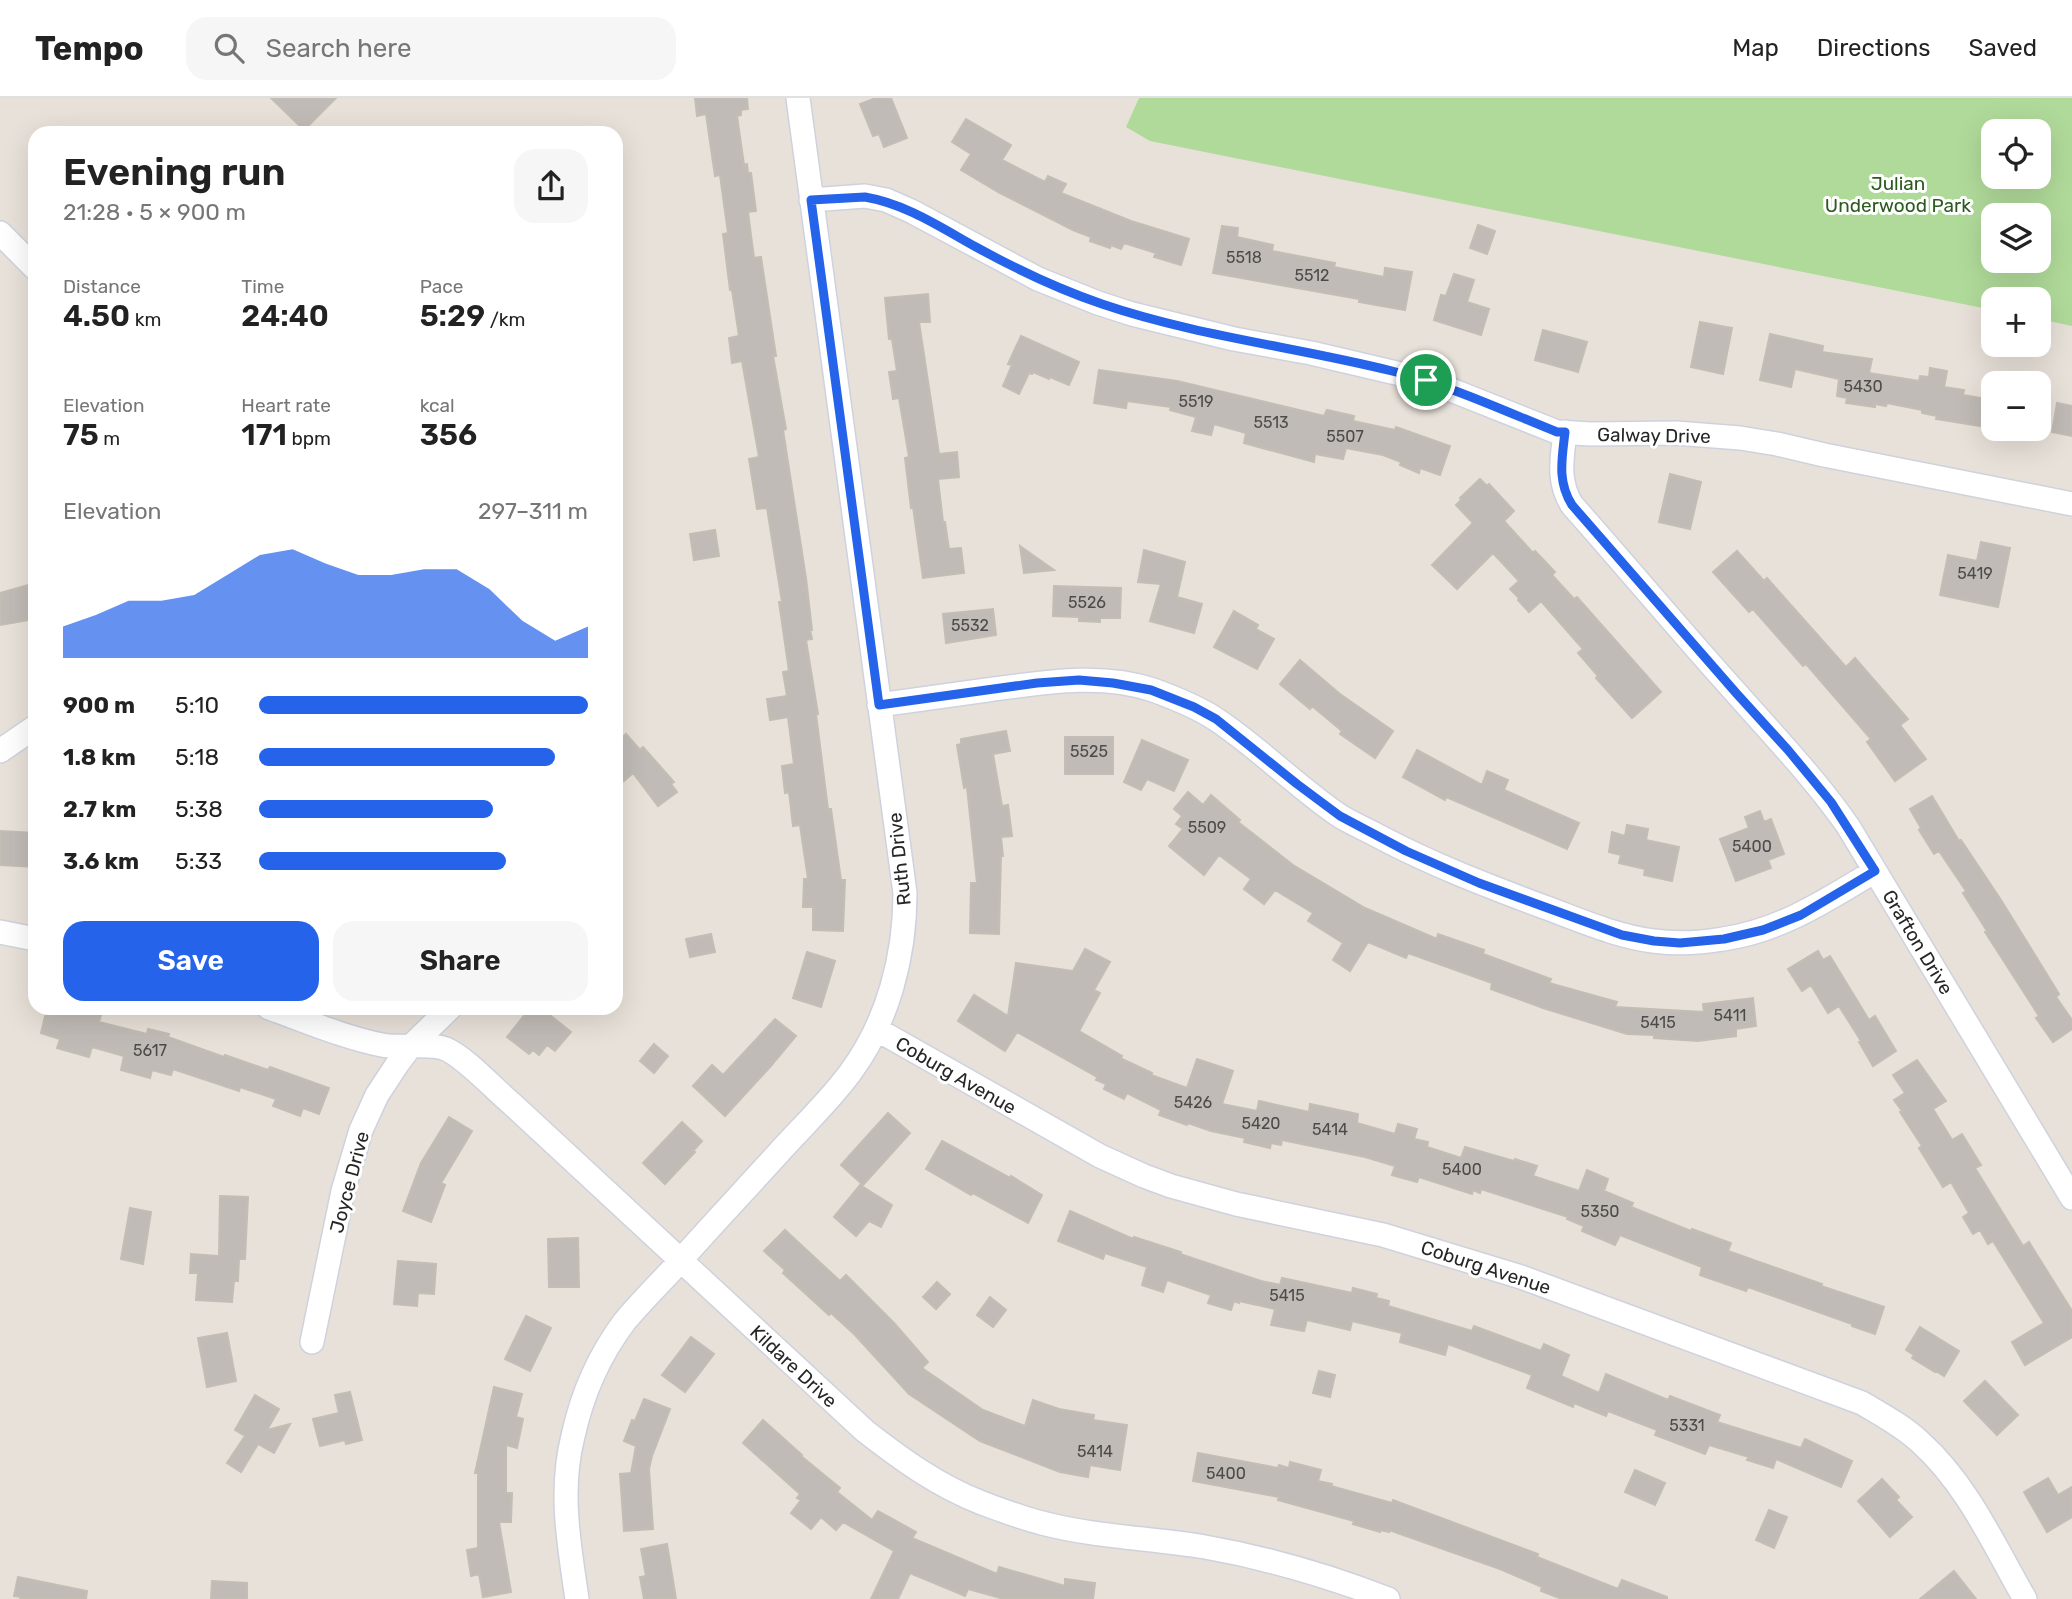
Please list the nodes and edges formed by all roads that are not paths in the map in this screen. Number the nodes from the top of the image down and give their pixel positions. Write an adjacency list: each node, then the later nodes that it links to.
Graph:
1 (798, 98): 2 (street, Ruth Drive)
2 (811, 200): 5 (street, Galway Drive); 7 (street, Ruth Drive)
3 (0, 233): 4 (street)
4 (28, 261)
5 (1565, 432): 6 (street, Galway Drive); 10 (street, Grafton Drive)
6 (2072, 504)
7 (879, 705): 10 (street); 15 (street, Ruth Drive)
8 (28, 732): 9 (street)
9 (0, 751)
10 (1875, 871): 17 (street, Grafton Drive)
11 (0, 932): 12 (street)
12 (28, 938)
13 (290, 1015): 16 (street, Kildare Drive)
14 (443, 1015): 16 (street, Joyce Drive)
15 (876, 1029): 18 (street, Ruth Drive); 22 (street, Coburg Avenue)
16 (410, 1047): 18 (street, Kildare Drive); 19 (street, Joyce Drive)
17 (2072, 1198)
18 (680, 1261): 20 (street, Ruth Drive); 21 (street, Kildare Drive)
19 (312, 1342)
20 (577, 1599)
21 (1388, 1599)
22 (2025, 1599)

